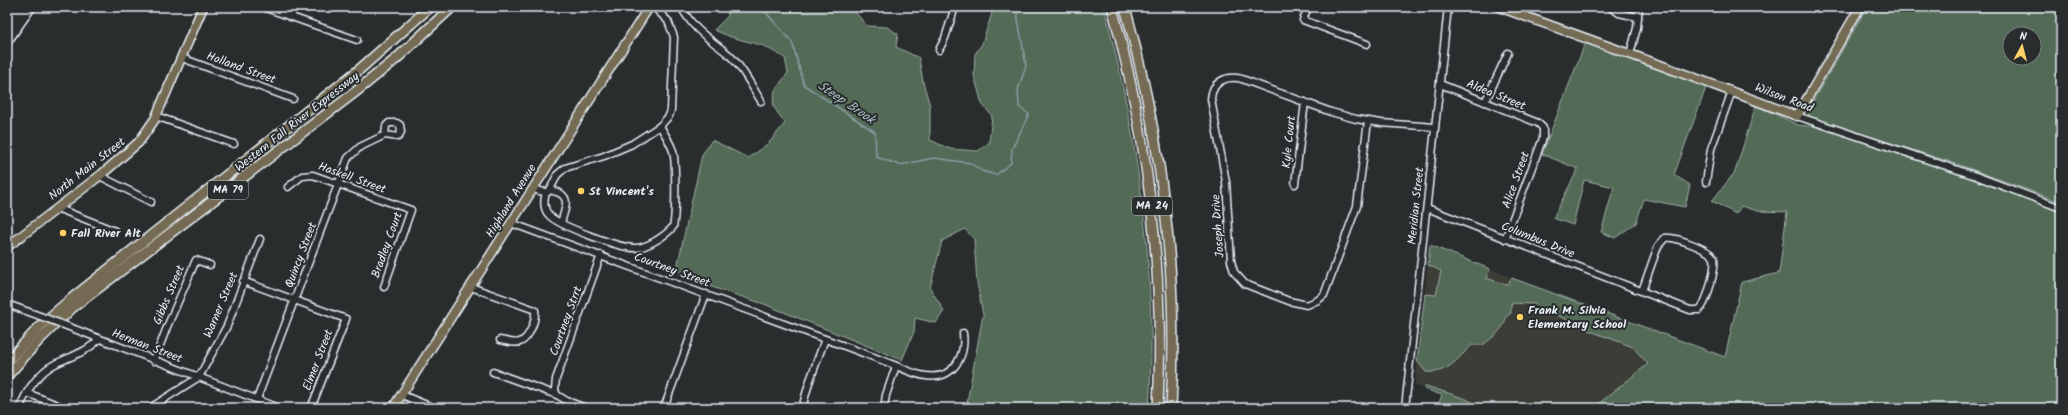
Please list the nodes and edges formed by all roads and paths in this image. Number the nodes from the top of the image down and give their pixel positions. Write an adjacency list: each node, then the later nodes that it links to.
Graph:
1 (203, 7): 25 (main road, North Main Street)
2 (263, 7): 18 (street)
3 (296, 7): 18 (street)
4 (430, 7): 71 (highway, Western Fall River Expressway / MA 79)
5 (452, 7): 75 (highway, Western Fall River Expressway / MA 79)
6 (648, 7): 45 (main road, Highland Avenue)
7 (654, 7): 35 (street)
8 (681, 7): 29 (street)
9 (955, 7): 22 (street)
10 (1112, 7): 92 (highway, MA 24)
11 (1125, 7): 93 (highway, MA 24)
12 (1308, 7): 21 (street)
13 (1448, 7): 26 (street, Meridian Street)
14 (1499, 7): 24 (main road, Wilson Road)
15 (1610, 7): 19 (street)
16 (1639, 7): 19 (street)
17 (1860, 7): 33 (main road)
18 (290, 17): 20 (street)
19 (1638, 17): 24 (street)
20 (357, 40)
21 (1368, 44)
22 (939, 50)
23 (1508, 53): 31 (street)
24 (1630, 54): 27 (main road, Wilson Road)
25 (182, 58): 28 (street, Holland Street); 32 (main road, North Main Street)
26 (1440, 84): 31 (street, Aldea Street); 36 (street, Meridian Street)
27 (1732, 91): 33 (main road, Wilson Road); 41 (street)
28 (293, 99)
29 (761, 101)
30 (1304, 102): 34 (street, Joseph Drive); 34 (street, Joseph Drive); 42 (street, Kyle Court)
31 (1485, 102): 37 (street, Aldea Street)
32 (156, 116): 39 (street); 40 (main road, North Main Street)
33 (1797, 116): 50 (street, Wilson Road)
34 (1368, 122): 36 (street, Joseph Drive)
35 (660, 126): 46 (street); 53 (street)
36 (1435, 127): 49 (street, Meridian Street)
37 (1544, 128): 56 (street, Alice Street)
38 (385, 135): 43 (street, Quincy Street)
39 (234, 144)
40 (100, 176): 47 (street); 48 (main road, North Main Street)
41 (1706, 182)
42 (1295, 184)
43 (339, 185): 44 (street, Haskell Street); 51 (street, Haskell Street); 65 (street, Quincy Street)
44 (288, 187)
45 (533, 188): 46 (street); 52 (main road, Highland Avenue)
46 (548, 191): 53 (street); 53 (street)
47 (151, 202)
48 (57, 208): 54 (street); 57 (main road, North Main Street)
49 (1427, 208): 56 (street, Columbus Drive); 94 (street, Meridian Street)
50 (2061, 208)
51 (411, 210): 61 (street, Bradley Court)
52 (511, 223): 58 (street, Courtney Street); 62 (main road, Highland Avenue)
53 (561, 223)
54 (115, 231)
55 (260, 239): 60 (street, Warner Street)
56 (1505, 239): 63 (street, Columbus Drive)
57 (8, 244)
58 (602, 255): 64 (street, Courtney Street); 79 (street, Courtney Strrt)
59 (210, 265): 72 (street, Gibbs Street)
60 (244, 281): 65 (street); 76 (street, Warner Street)
61 (384, 287)
62 (471, 287): 70 (street); 78 (main road, Highland Avenue)
63 (1642, 291): 63 (street)
64 (706, 294): 68 (street, Courtney Street); 89 (street)
65 (296, 299): 80 (street, Quincy Street); 85 (street, Elmer Street)
66 (7, 304): 69 (street, Herman Street, bridge)
67 (963, 333): 73 (street, Courtney Street)
68 (825, 339): 73 (street, Courtney Street); 90 (street)
69 (98, 340): 72 (street, Herman Street); 77 (street)
70 (500, 340)
71 (7, 361)
72 (154, 362): 76 (street, Herman Street)
73 (896, 366): 91 (street)
74 (493, 372): 79 (street)
75 (7, 376)
76 (199, 377): 80 (street, Herman Street); 83 (street)
77 (27, 393): 81 (street); 82 (street)
78 (402, 395): 86 (main road, Highland Avenue); 87 (street)
79 (557, 395): 88 (street)
80 (257, 400): 84 (street, Herman Street)
81 (20, 408)
82 (65, 408)
83 (150, 408)
84 (278, 408)
85 (311, 408)
86 (393, 408)
87 (434, 408)
88 (586, 408)
89 (664, 408)
90 (802, 408)
91 (884, 408)
92 (1158, 408)
93 (1171, 408)
94 (1405, 408)

